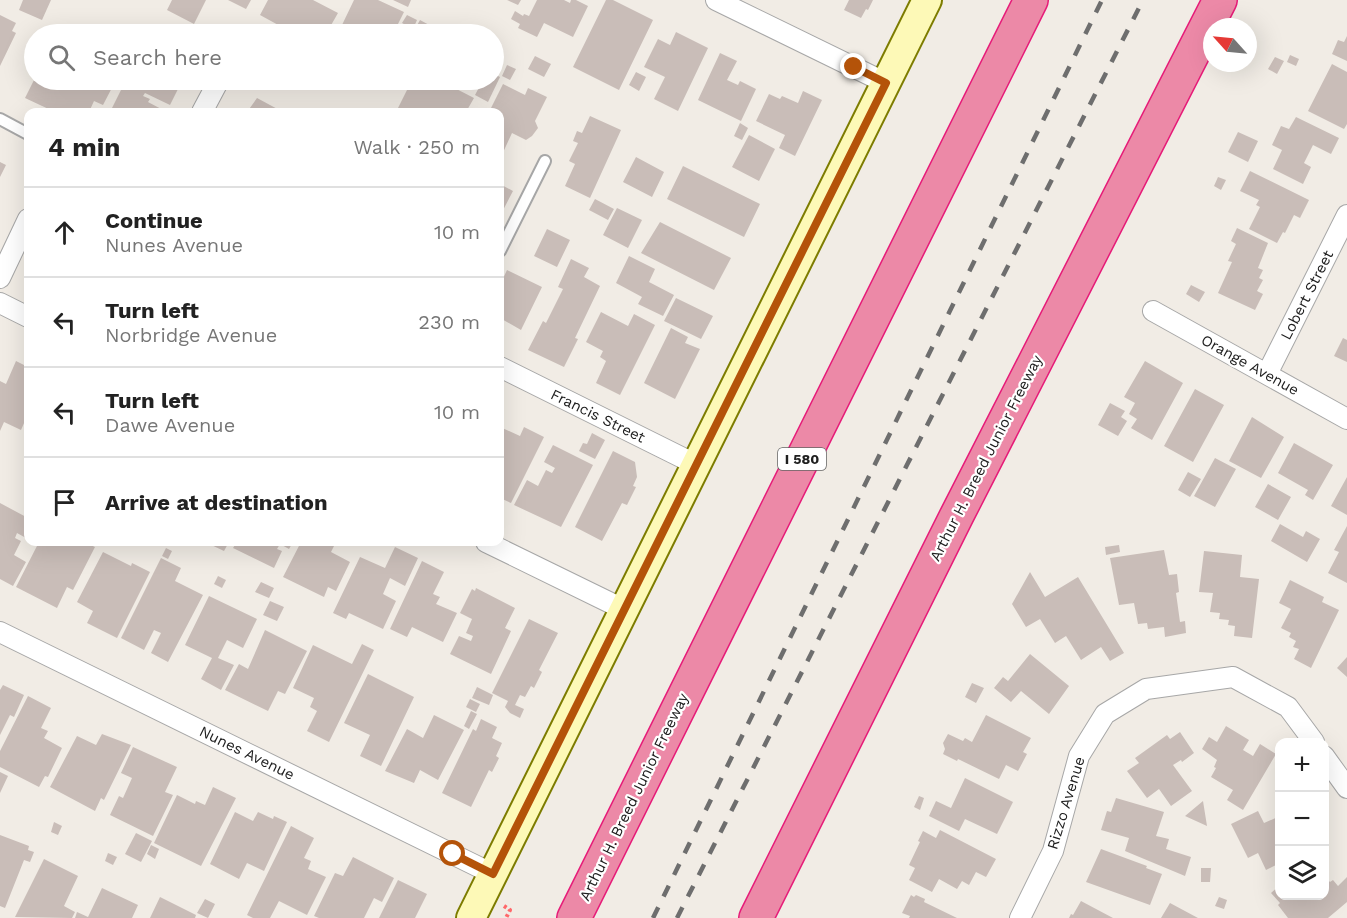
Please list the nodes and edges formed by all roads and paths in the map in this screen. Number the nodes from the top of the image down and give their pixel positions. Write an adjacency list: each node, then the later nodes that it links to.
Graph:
1 (716, 0): 5 (street)
2 (927, 0): 5 (street)
3 (1031, 0): 30 (highway, Arthur H. Breed Junior Freeway / I 580)
4 (1220, 0): 31 (highway, Arthur H. Breed Junior Freeway)
5 (886, 83): 21 (street)
6 (214, 90): 7 (street)
7 (204, 108)
8 (0, 119): 9 (lane)
9 (24, 132)
10 (545, 161): 13 (lane)
11 (1347, 215): 19 (street, Lobert Street)
12 (24, 227): 14 (street)
13 (504, 243)
14 (0, 278)
15 (0, 303): 17 (street)
16 (1152, 311): 19 (street, Orange Avenue)
17 (24, 315)
18 (504, 369): 21 (street, Francis Street)
19 (1267, 374): 20 (street, Orange Avenue)
20 (1347, 419)
21 (697, 465): 23 (street)
22 (494, 546): 23 (street)
23 (625, 610): 28 (street)
24 (0, 632): 28 (street, Nunes Avenue)
25 (1311, 738): 32 (street, Rizzo Avenue)
26 (1329, 763): 27 (street)
27 (1347, 788)
28 (493, 874): 29 (street)
29 (471, 918)
30 (574, 918)
31 (756, 918)
32 (1020, 918)

